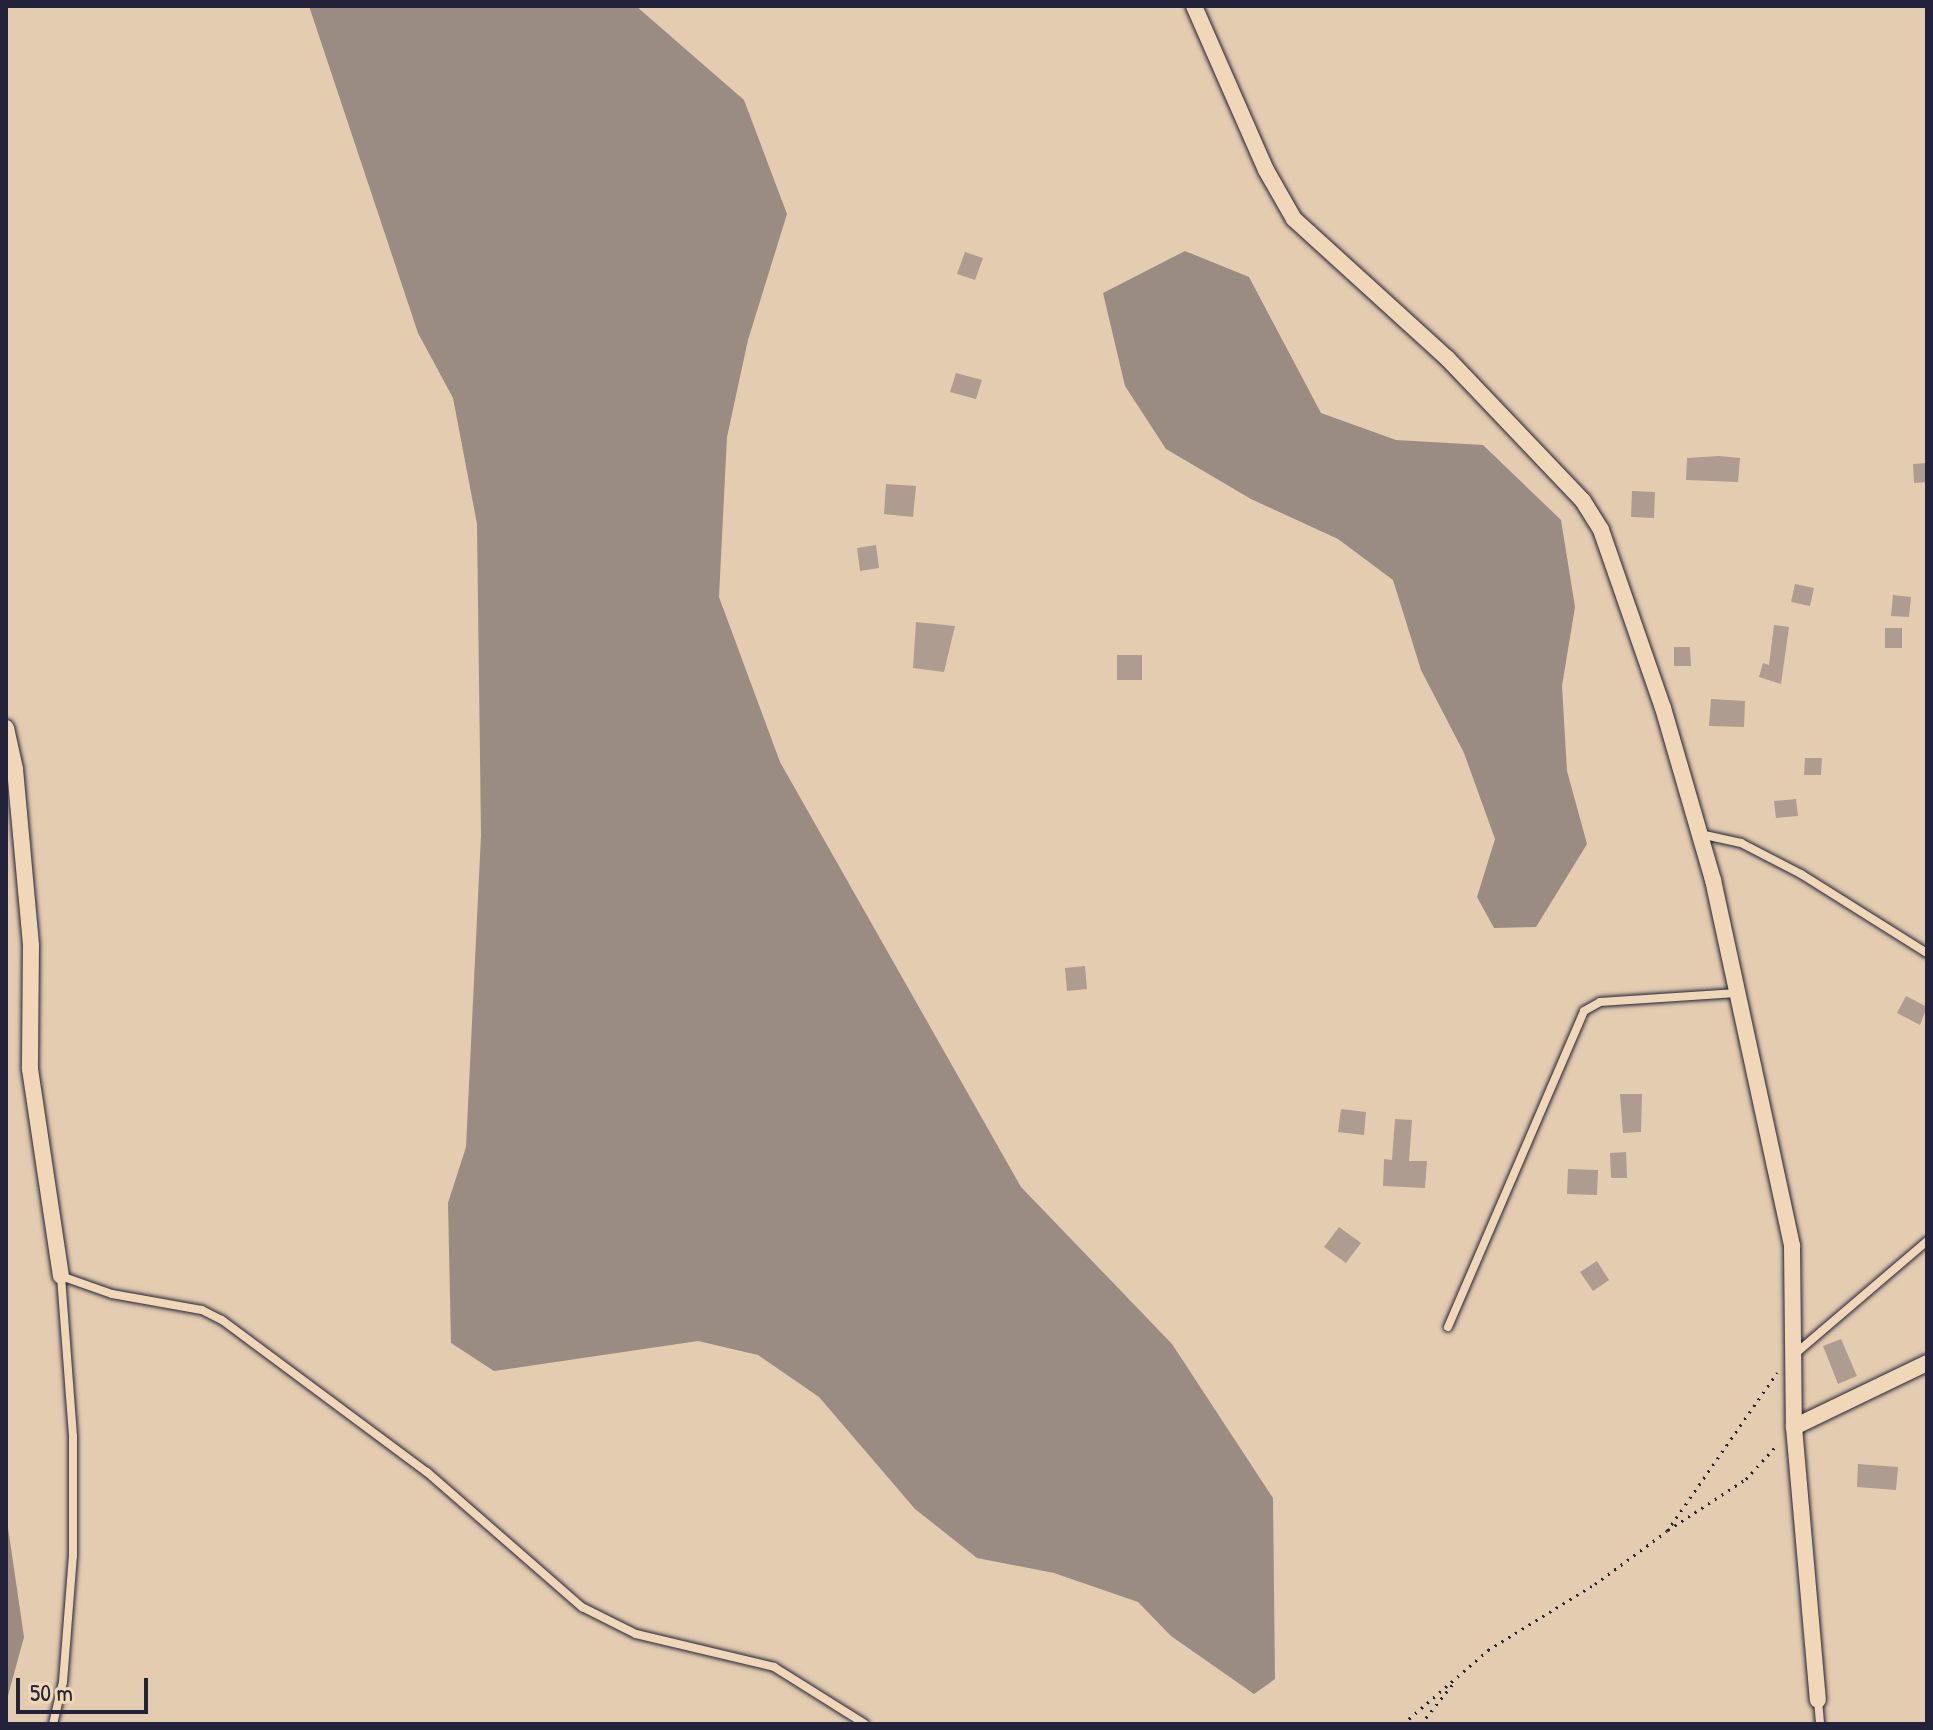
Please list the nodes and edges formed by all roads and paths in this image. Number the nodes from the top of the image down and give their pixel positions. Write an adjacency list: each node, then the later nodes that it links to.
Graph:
1 (1194, 6): 3 (street)
2 (6, 728): 7 (street)
3 (1700, 834): 4 (lane); 5 (street)
4 (1927, 953)
5 (1738, 993): 8 (lane); 9 (street)
6 (1927, 1241): 9 (lane)
7 (61, 1276): 15 (lane); 16 (lane)
8 (1448, 1327)
9 (1796, 1353): 11 (street); 12 (path)
10 (1927, 1363): 11 (street)
11 (1794, 1427): 12 (path); 14 (street)
12 (1667, 1531): 13 (path)
13 (1461, 1673): 17 (path); 18 (path)
14 (1818, 1700): 19 (lane)
15 (53, 1724)
16 (865, 1724)
17 (1403, 1724)
18 (1421, 1724)
19 (1820, 1724)

